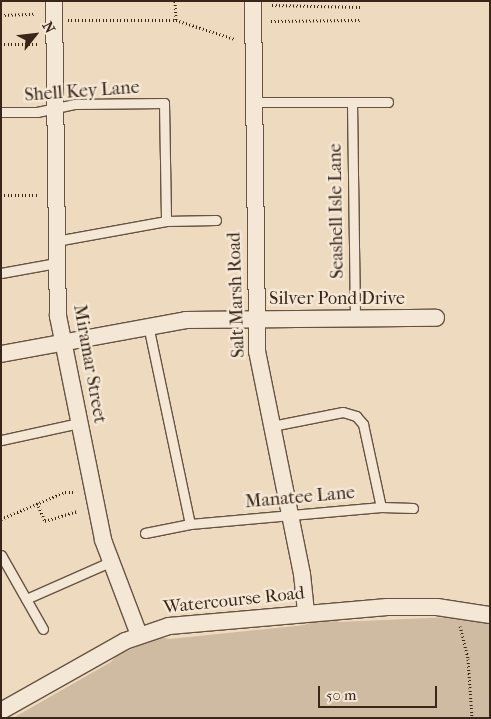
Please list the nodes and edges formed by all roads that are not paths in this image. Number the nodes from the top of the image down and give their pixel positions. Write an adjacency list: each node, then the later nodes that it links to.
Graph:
1 (54, 1): 6 (street, Miramar Street)
2 (253, 1): 3 (street, Salt Marsh Road)
3 (254, 102): 4 (lane); 14 (street, Salt Marsh Road)
4 (352, 102): 5 (lane); 15 (lane, Seashell Isle Lane)
5 (388, 102)
6 (55, 109): 7 (lane, Shell Key Lane); 9 (lane, Shell Key Lane); 10 (street, Miramar Street)
7 (1, 112)
8 (216, 220): 9 (lane)
9 (166, 221): 10 (lane)
10 (56, 241): 11 (street, Miramar Street)
11 (56, 263): 12 (lane); 17 (street, Miramar Street)
12 (1, 273)
13 (436, 318): 15 (street, Silver Pond Drive)
14 (255, 319): 15 (street, Silver Pond Drive); 16 (street, Silver Pond Drive); 20 (street, Salt Marsh Road)
15 (355, 319)
16 (148, 325): 17 (street, Silver Pond Drive); 25 (lane)
17 (62, 341): 18 (street, Silver Pond Drive); 19 (street, Miramar Street)
18 (1, 354)
19 (79, 423): 21 (lane); 28 (street, Miramar Street)
20 (272, 426): 22 (lane); 24 (street, Salt Marsh Road)
21 (1, 440)
22 (381, 508): 23 (lane, Manatee Lane); 24 (lane, Manatee Lane)
23 (413, 508)
24 (290, 515): 25 (lane, Manatee Lane); 30 (street, Salt Marsh Road)
25 (190, 524): 26 (lane, Manatee Lane)
26 (145, 533)
27 (1, 555): 29 (lane)
28 (110, 562): 29 (lane); 33 (street, Miramar Street)
29 (26, 599): 32 (lane)
30 (306, 613): 31 (street, Watercourse Road); 33 (street, Watercourse Road)
31 (490, 615)
32 (43, 629)
33 (139, 634): 34 (street, Watercourse Road)
34 (1, 710)

